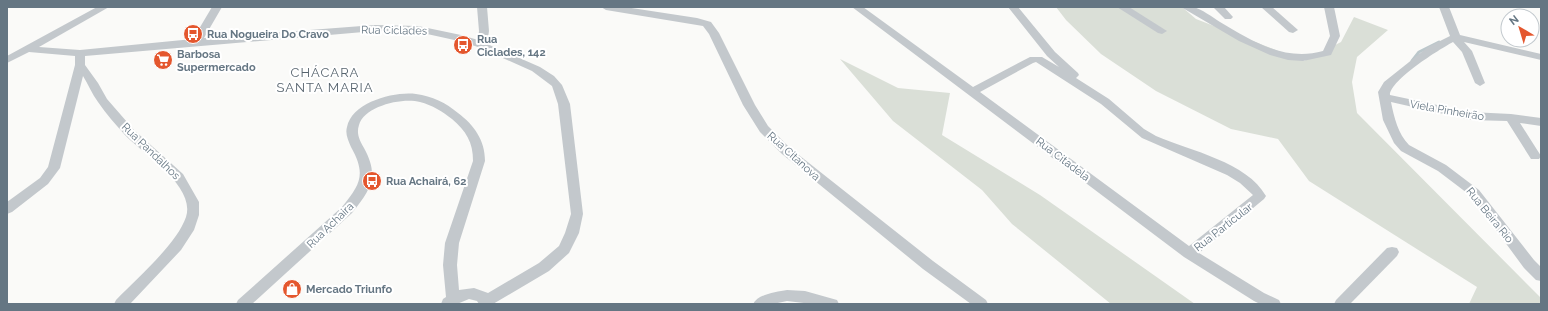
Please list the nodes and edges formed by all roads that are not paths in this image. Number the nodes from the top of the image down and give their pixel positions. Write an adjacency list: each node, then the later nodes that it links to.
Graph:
1 (104, 7): 19 (street)
2 (217, 7): 17 (street)
3 (482, 7): 18 (street)
4 (606, 7): 40 (street, Rua Citanova)
5 (857, 7): 25 (street, Rua Citadela)
6 (1013, 7): 24 (street)
7 (1122, 7): 15 (street)
8 (1186, 7): 11 (street)
9 (1218, 7): 13 (street)
10 (1266, 7): 14 (street)
11 (1329, 7)
12 (1444, 7): 16 (street)
13 (1228, 17)
14 (1294, 30)
15 (1162, 31)
16 (1456, 38): 20 (street); 23 (street); 26 (street)
17 (197, 42): 18 (street, Rua Ciclades); 21 (street, Rua Ciclades)
18 (482, 45): 35 (street, Rua Ciclades)
19 (29, 49): 21 (street, Rua Ciclades); 22 (street)
20 (1541, 57)
21 (80, 59): 30 (street); 36 (street, Rua Pandalhos)
22 (7, 60)
23 (1480, 83)
24 (1079, 85): 25 (street); 32 (street, Rua Particular)
25 (972, 92): 32 (street, Rua Citadela)
26 (1384, 97): 27 (street, Viela Pinheirão); 33 (street, Rua Beira Rio)
27 (1511, 118): 28 (street, Viela Pinheirão); 29 (street)
28 (1541, 122)
29 (1534, 156)
30 (7, 209)
31 (1392, 252): 42 (street)
32 (1189, 253): 41 (street, Rua Citadela)
33 (1541, 276)
34 (450, 301): 35 (street); 37 (street, Rua Achaira)
35 (486, 302)
36 (121, 304)
37 (242, 304)
38 (760, 304): 39 (street)
39 (832, 304)
40 (981, 304)
41 (1274, 304)
42 (1341, 304)

